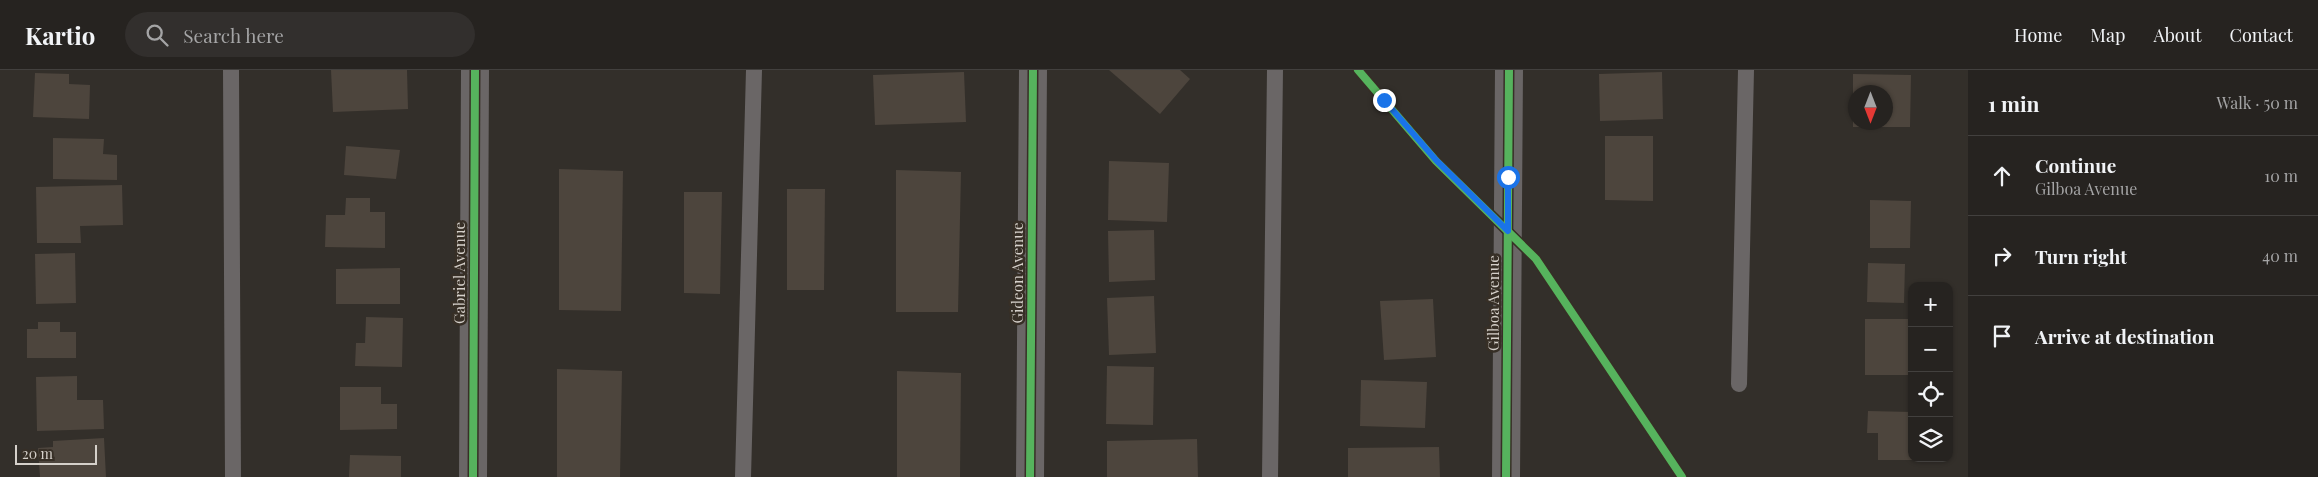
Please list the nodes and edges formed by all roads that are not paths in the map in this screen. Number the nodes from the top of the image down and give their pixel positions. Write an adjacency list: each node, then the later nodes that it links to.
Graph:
1 (231, 70): 9 (lane)
2 (475, 70): 10 (street, Gabriel Avenue)
3 (754, 70): 11 (lane)
4 (1034, 70): 12 (street, Gideon Avenue)
5 (1275, 70): 13 (lane)
6 (1509, 70): 14 (street, Gilboa Avenue)
7 (1746, 70): 8 (lane)
8 (1739, 384)
9 (233, 477)
10 (472, 477)
11 (743, 477)
12 (1030, 477)
13 (1270, 477)
14 (1506, 477)

